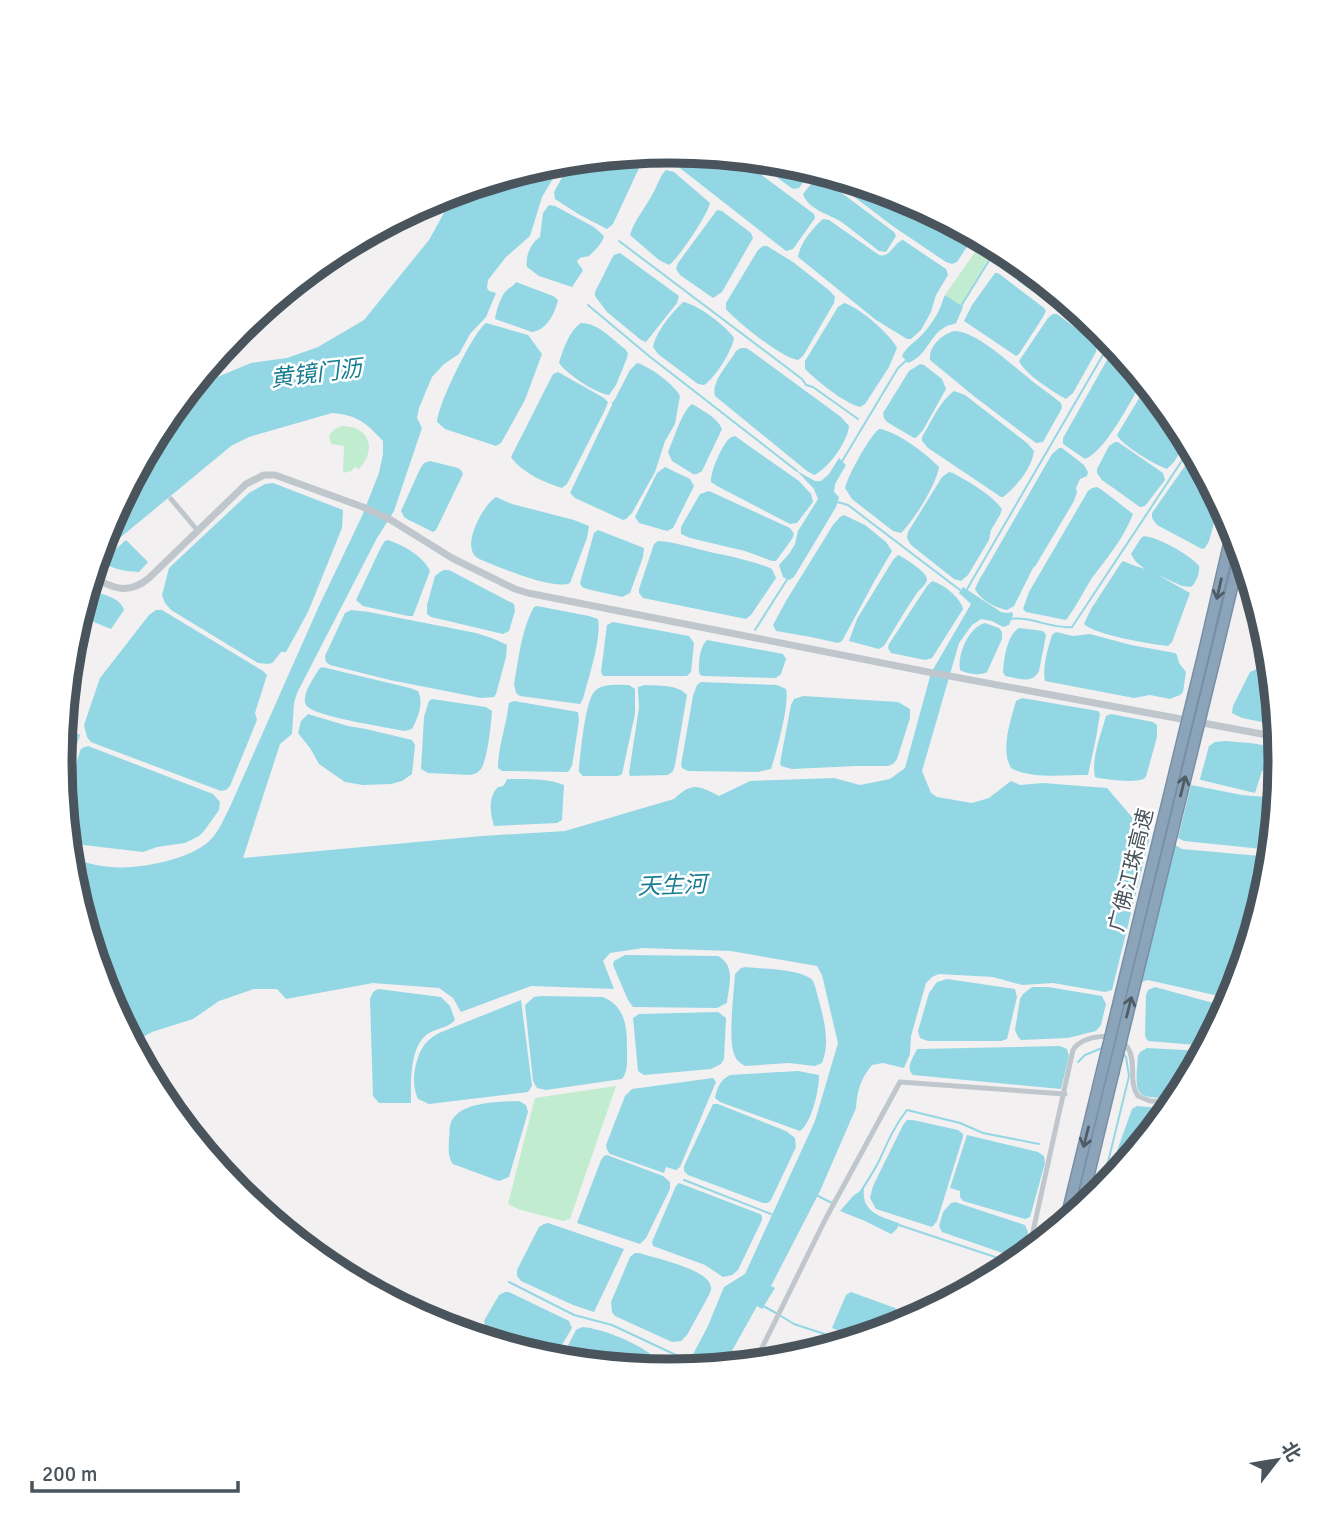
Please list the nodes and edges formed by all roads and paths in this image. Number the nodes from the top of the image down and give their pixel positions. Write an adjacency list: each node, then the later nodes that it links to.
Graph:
1 (171, 499): 2 (street)
2 (198, 531): 5 (street); 6 (street)
3 (1228, 547): 7 (highway, 广佛江珠高速, one-way to 7, bridge)
4 (1237, 568): 7 (highway, 广佛江珠高速, one-way to 4, bridge)
5 (100, 581)
6 (1267, 735)
7 (1108, 1072): 10 (highway, 广佛江珠高速); 11 (highway, 广佛江珠高速, one-way to 11)
8 (1065, 1094): 9 (street); 12 (street); 13 (street)
9 (1162, 1101)
10 (1084, 1193)
11 (1070, 1206)
12 (1032, 1238)
13 (759, 1353)

